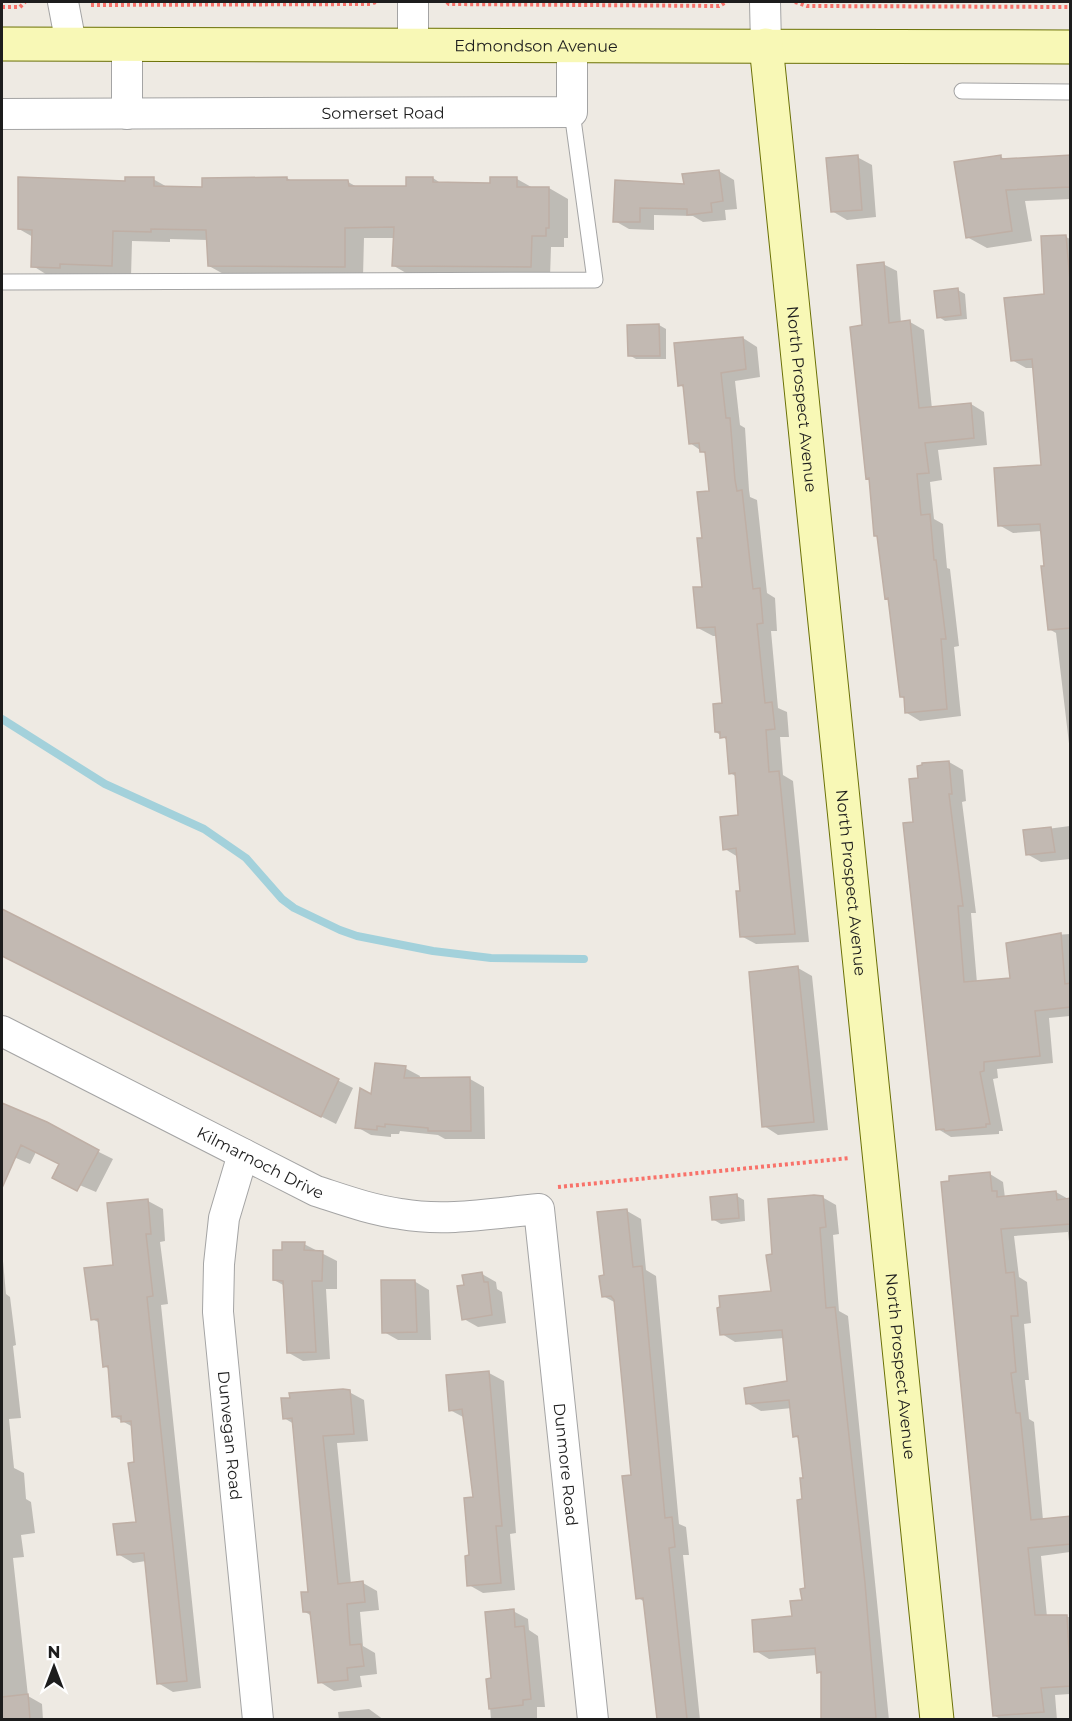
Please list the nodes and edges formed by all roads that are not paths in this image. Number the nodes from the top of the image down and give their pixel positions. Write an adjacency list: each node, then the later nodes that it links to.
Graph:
1 (413, 2): 7 (street)
2 (765, 2): 9 (street)
3 (74, 3): 5 (street)
4 (2, 44): 5 (street, Edmondson Avenue)
5 (71, 44): 6 (street, Edmondson Avenue)
6 (127, 44): 7 (street, Edmondson Avenue); 15 (street)
7 (413, 44): 8 (street, Edmondson Avenue)
8 (572, 45): 9 (street, Edmondson Avenue); 13 (street)
9 (766, 45): 10 (street, Edmondson Avenue); 22 (street, North Prospect Avenue)
10 (1071, 47)
11 (962, 91): 12 (lane)
12 (1071, 92)
13 (572, 112): 15 (street, Somerset Road); 16 (lane)
14 (2, 114): 15 (street, Somerset Road)
15 (127, 114)
16 (2, 282)
17 (2, 1031): 18 (street, Kilmarnoch Drive)
18 (243, 1154): 19 (street, Kilmarnoch Drive); 20 (street, Dunvegan Road)
19 (549, 1198): 21 (street, Dunmore Road)
20 (258, 1719)
21 (593, 1719)
22 (937, 1719)

